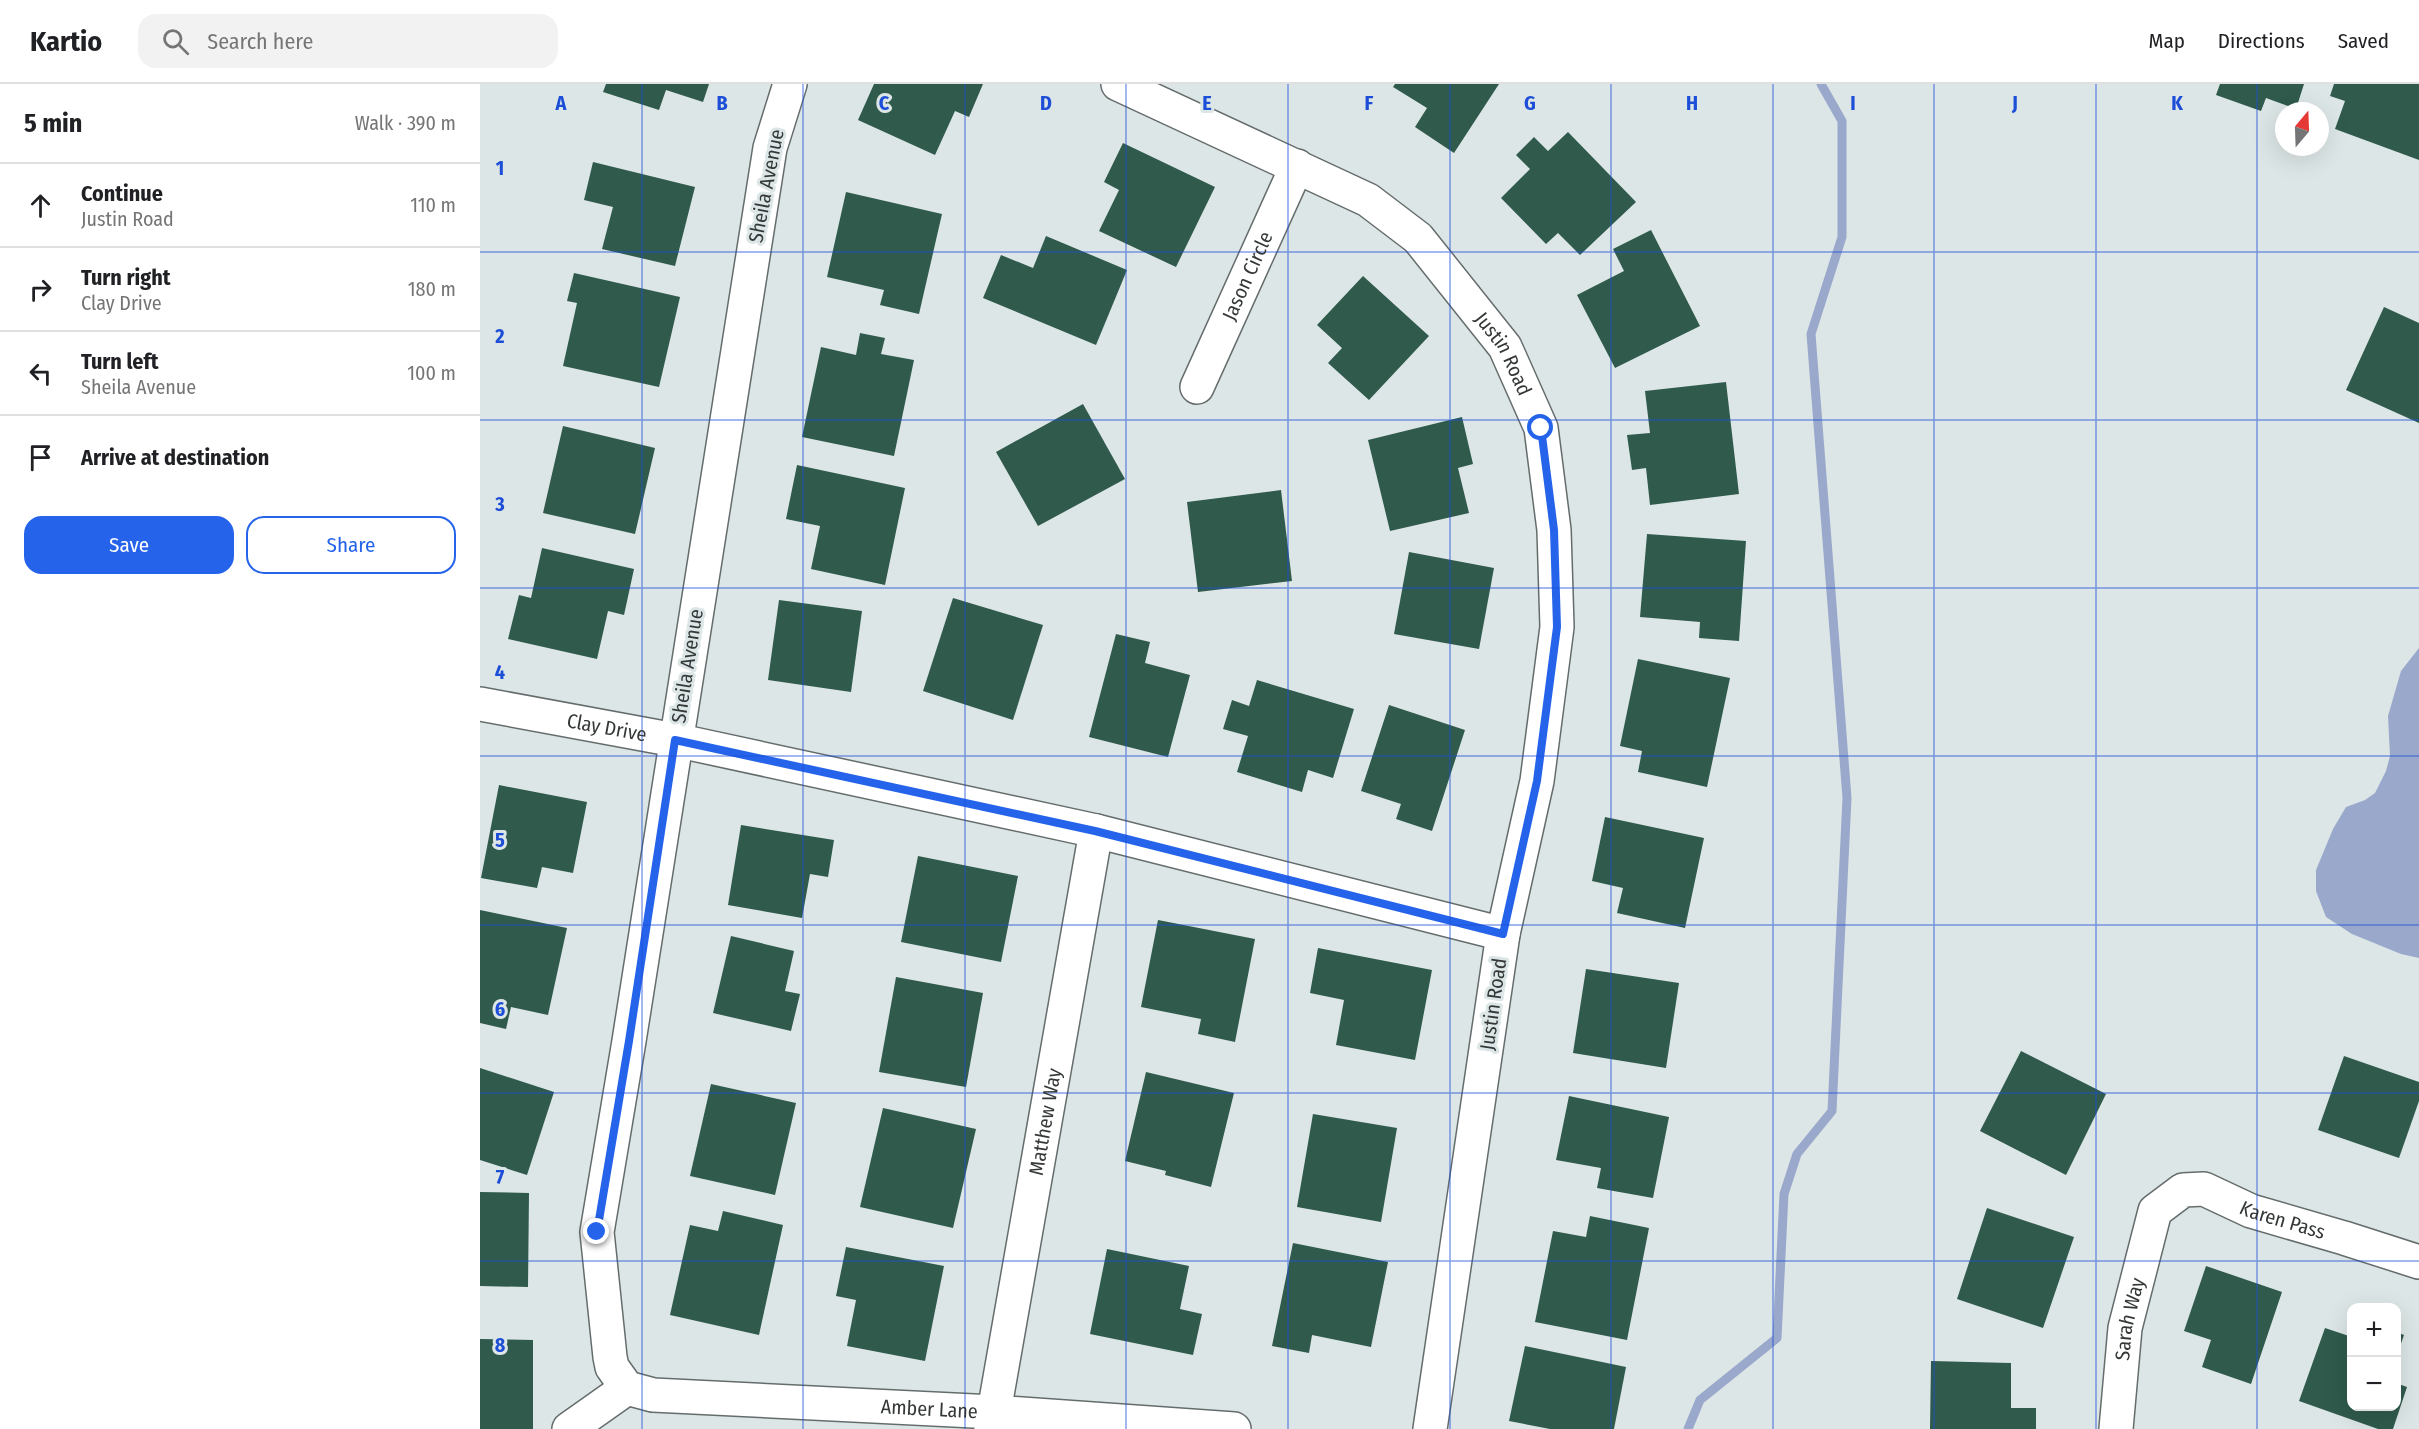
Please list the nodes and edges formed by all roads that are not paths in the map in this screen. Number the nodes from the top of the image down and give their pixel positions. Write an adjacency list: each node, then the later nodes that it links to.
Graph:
1 (790, 84): 6 (street, Sheila Avenue)
2 (1118, 84): 3 (street, Justin Road)
3 (1297, 166): 4 (street, Jason Circle); 8 (street, Justin Road)
4 (1197, 387)
5 (480, 704): 6 (street, Clay Drive)
6 (675, 740): 7 (street, Clay Drive); 11 (street, Sheila Avenue)
7 (1095, 831): 8 (street, Clay Drive); 12 (street, Matthew Way)
8 (1503, 934): 15 (street, Justin Road)
9 (2155, 1211): 10 (street, Karen Pass); 16 (street, Sarah Way)
10 (2419, 1262)
11 (627, 1388): 12 (street, Amber Lane); 13 (street)
12 (993, 1421): 14 (street, Amber Lane)
13 (569, 1429)
14 (1234, 1429)
15 (1430, 1429)
16 (2116, 1429)

